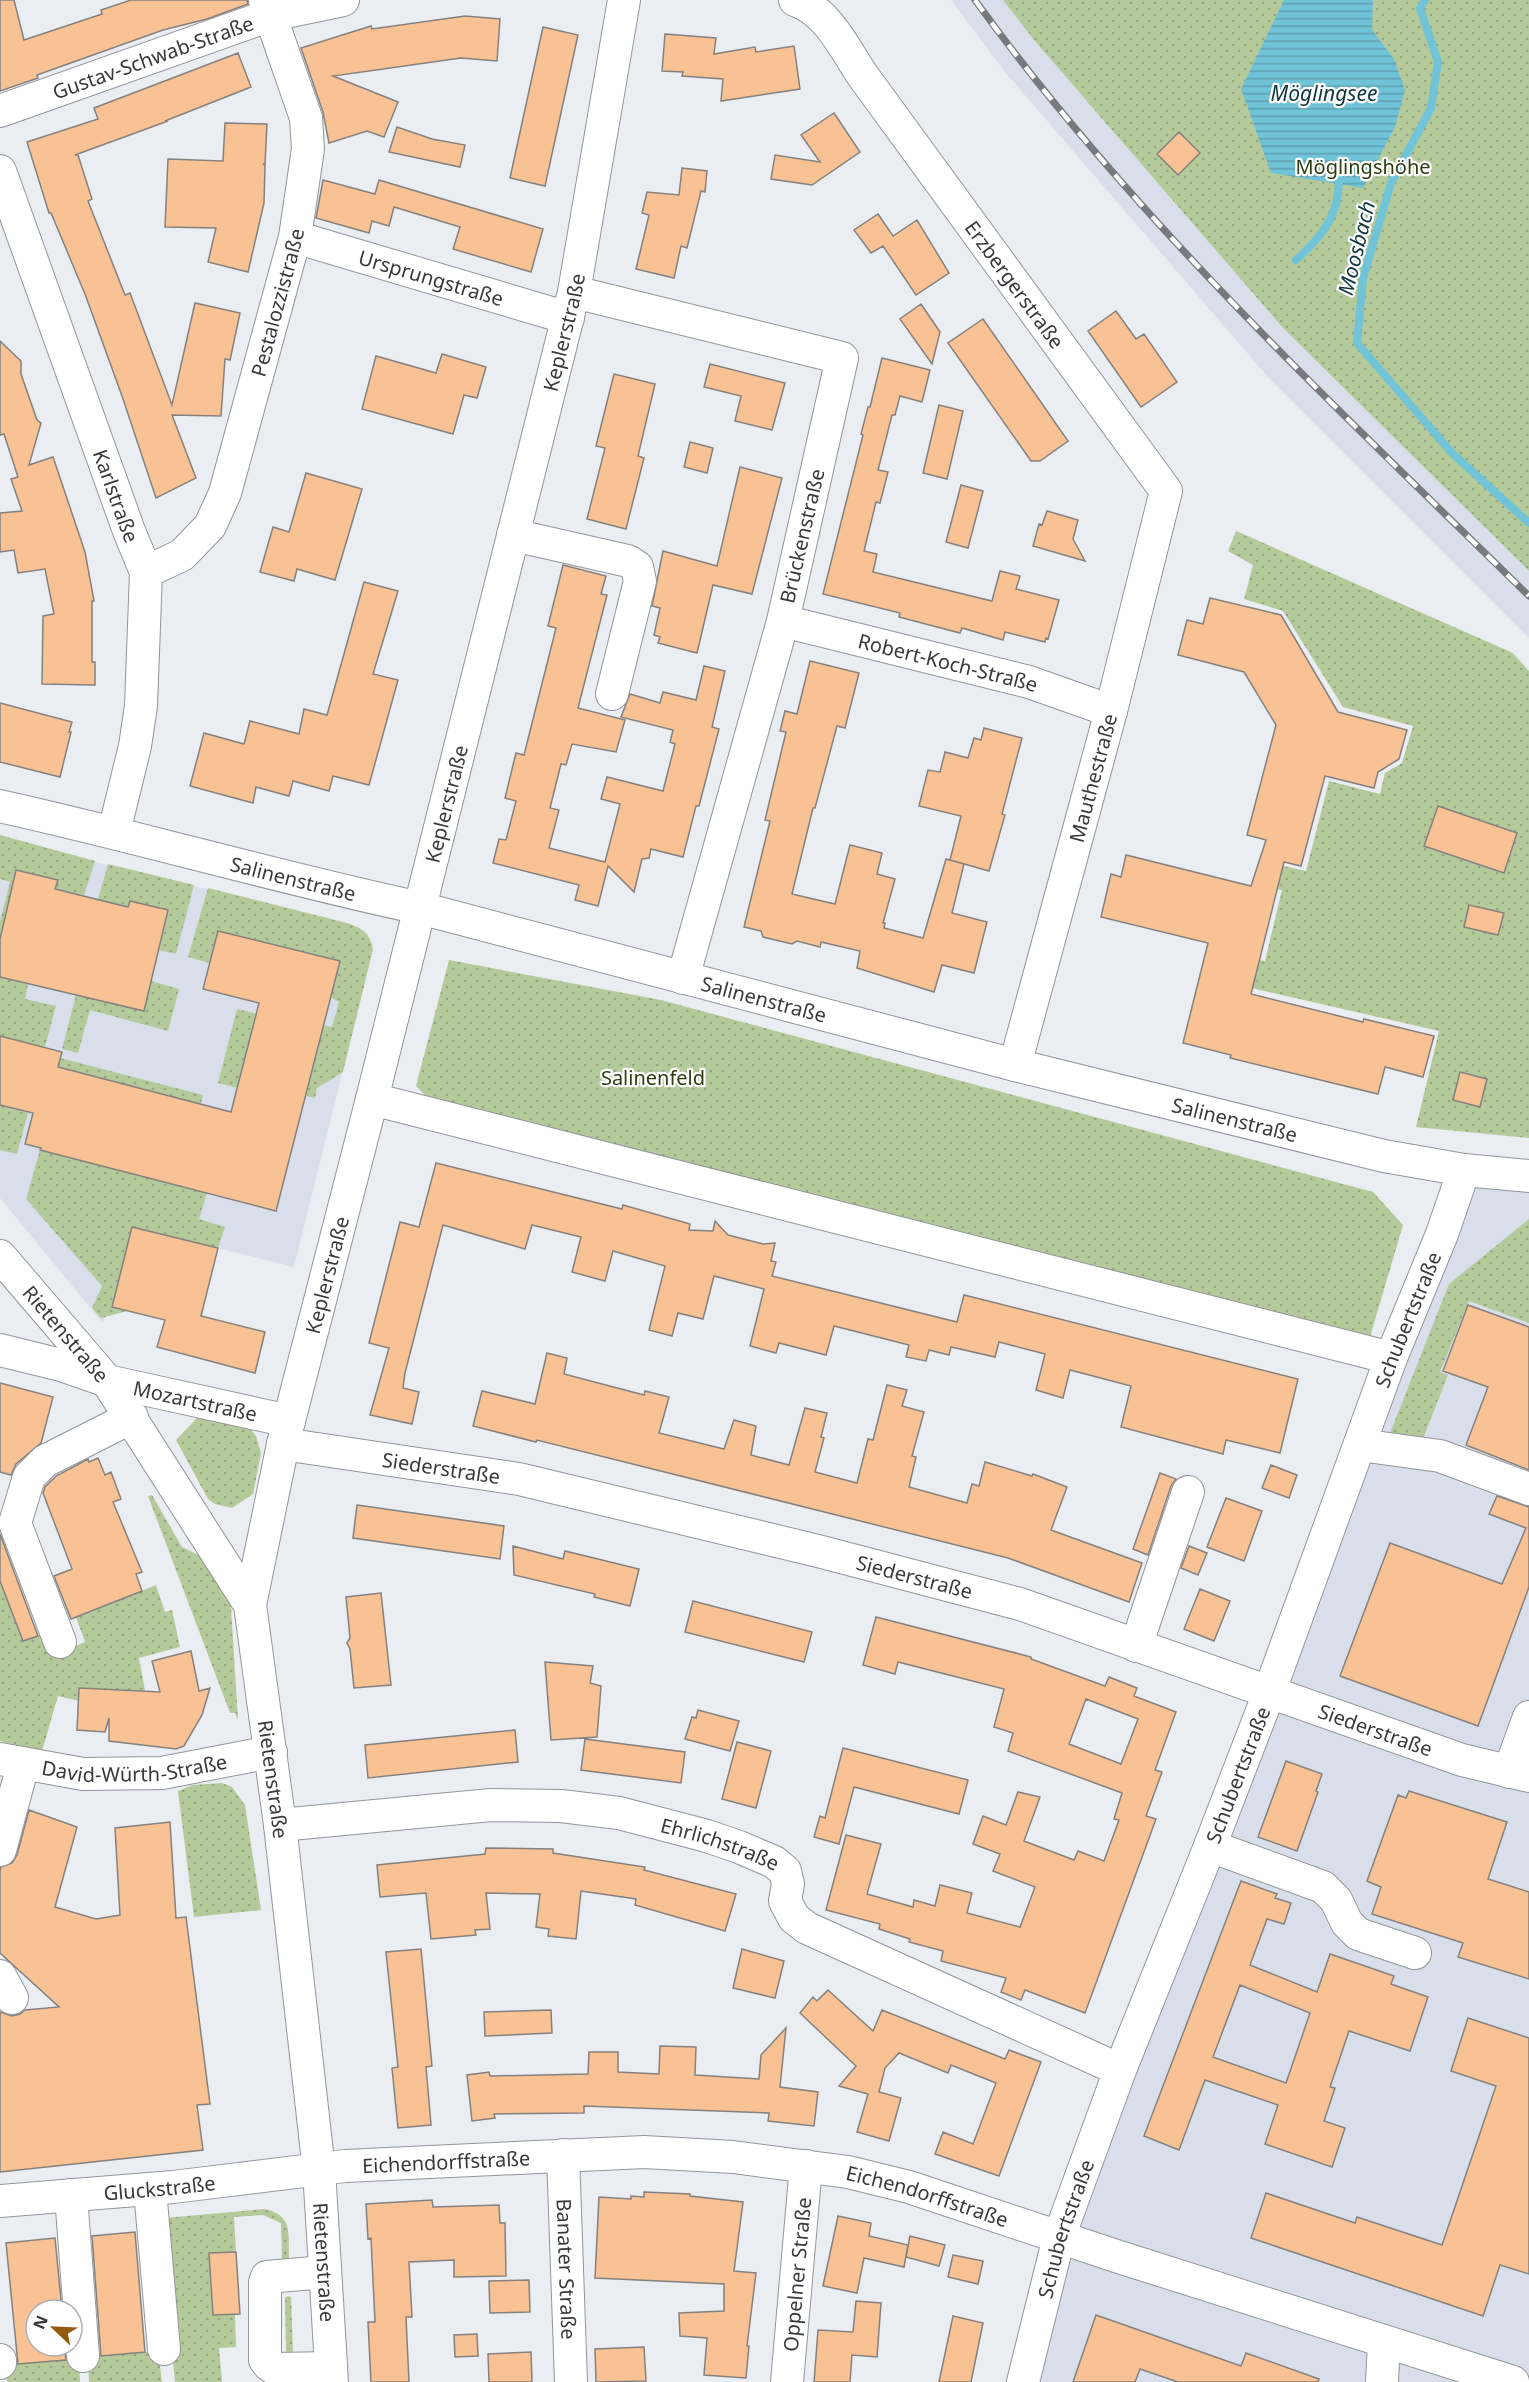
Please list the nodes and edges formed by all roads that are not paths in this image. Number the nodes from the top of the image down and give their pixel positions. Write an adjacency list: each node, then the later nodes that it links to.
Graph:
1 (343, 0): 4 (street, Gustav-Schwab-Straße)
2 (624, 0): 8 (street, Keplerstraße)
3 (795, 0): 9 (street, Erzbergerstraße)
4 (268, 7): 5 (street, Gustav-Schwab-Straße); 7 (street, Pestalozzistraße)
5 (0, 111)
6 (0, 171): 11 (street, Karlstraße)
7 (295, 237): 8 (street, Ursprungstraße); 11 (street, Pestalozzistraße)
8 (571, 305): 10 (street, Keplerstraße); 12 (street, Brückenstraße)
9 (1166, 491): 14 (street, Mauthestraße)
10 (513, 535): 13 (street); 17 (street, Keplerstraße)
11 (146, 573): 16 (street, Karlstraße)
12 (783, 621): 14 (street, Robert-Koch-Straße); 18 (street, Brückenstraße)
13 (612, 694)
14 (1111, 711): 19 (street, Mauthestraße)
15 (0, 806): 16 (street, Salinenstraße)
16 (114, 831): 17 (street, Salinenstraße)
17 (420, 908): 18 (street, Salinenstraße); 20 (street, Keplerstraße)
18 (683, 978): 19 (street, Salinenstraße)
19 (1015, 1065): 21 (street, Salinenstraße)
20 (372, 1099): 25 (street); 28 (street, Keplerstraße)
21 (1464, 1170): 22 (street, Salinenstraße); 25 (street, Schubertstraße)
22 (1529, 1176)
23 (0, 1256): 26 (street, Rietenstraße)
24 (0, 1350): 26 (street, Mozartstraße)
25 (1391, 1358): 29 (street, Schubertstraße)
26 (107, 1380): 27 (street, Rietenstraße); 28 (street, Mozartstraße)
27 (132, 1417): 32 (street, Rietenstraße); 33 (street)
28 (286, 1433): 32 (street, Keplerstraße); 34 (street, Siederstraße)
29 (1360, 1445): 30 (street); 35 (street, Schubertstraße)
30 (1529, 1489)
31 (1188, 1492): 34 (street)
32 (249, 1605): 37 (street, Rietenstraße)
33 (60, 1642)
34 (1136, 1646): 35 (street, Siederstraße)
35 (1269, 1693): 39 (street, Siederstraße); 41 (street, Schubertstraße)
36 (1529, 1717): 39 (street)
37 (271, 1752): 38 (street, David-Würth-Straße); 40 (street, Rietenstraße)
38 (12, 1762): 42 (street)
39 (1519, 1774)
40 (280, 1825): 44 (street, Ehrlichstraße); 47 (street, Rietenstraße)
41 (1210, 1846): 43 (street); 44 (street, Schubertstraße)
42 (0, 1850)
43 (1415, 1953)
44 (1120, 2070): 51 (street, Schubertstraße)
45 (563, 2155): 46 (street, Eichendorffstraße); 47 (street, Eichendorffstraße); 57 (street, Banater Straße)
46 (806, 2166): 51 (street, Eichendorffstraße); 58 (street, Oppelner Straße)
47 (319, 2170): 48 (street, Gluckstraße); 52 (street, Rietenstraße)
48 (150, 2190): 49 (street, Gluckstraße); 55 (street)
49 (71, 2195): 50 (street, Gluckstraße); 53 (street)
50 (0, 2201)
51 (1059, 2236): 54 (street, Eichendorffstraße); 59 (street, Schubertstraße)
52 (325, 2272): 56 (street, Rietenstraße); 56 (street)
53 (79, 2298)
54 (1384, 2342): 60 (street); 61 (street, Eichendorffstraße)
55 (164, 2349)
56 (331, 2375)
57 (571, 2382)
58 (787, 2382)
59 (1023, 2382)
60 (1382, 2382)
61 (1513, 2382)

